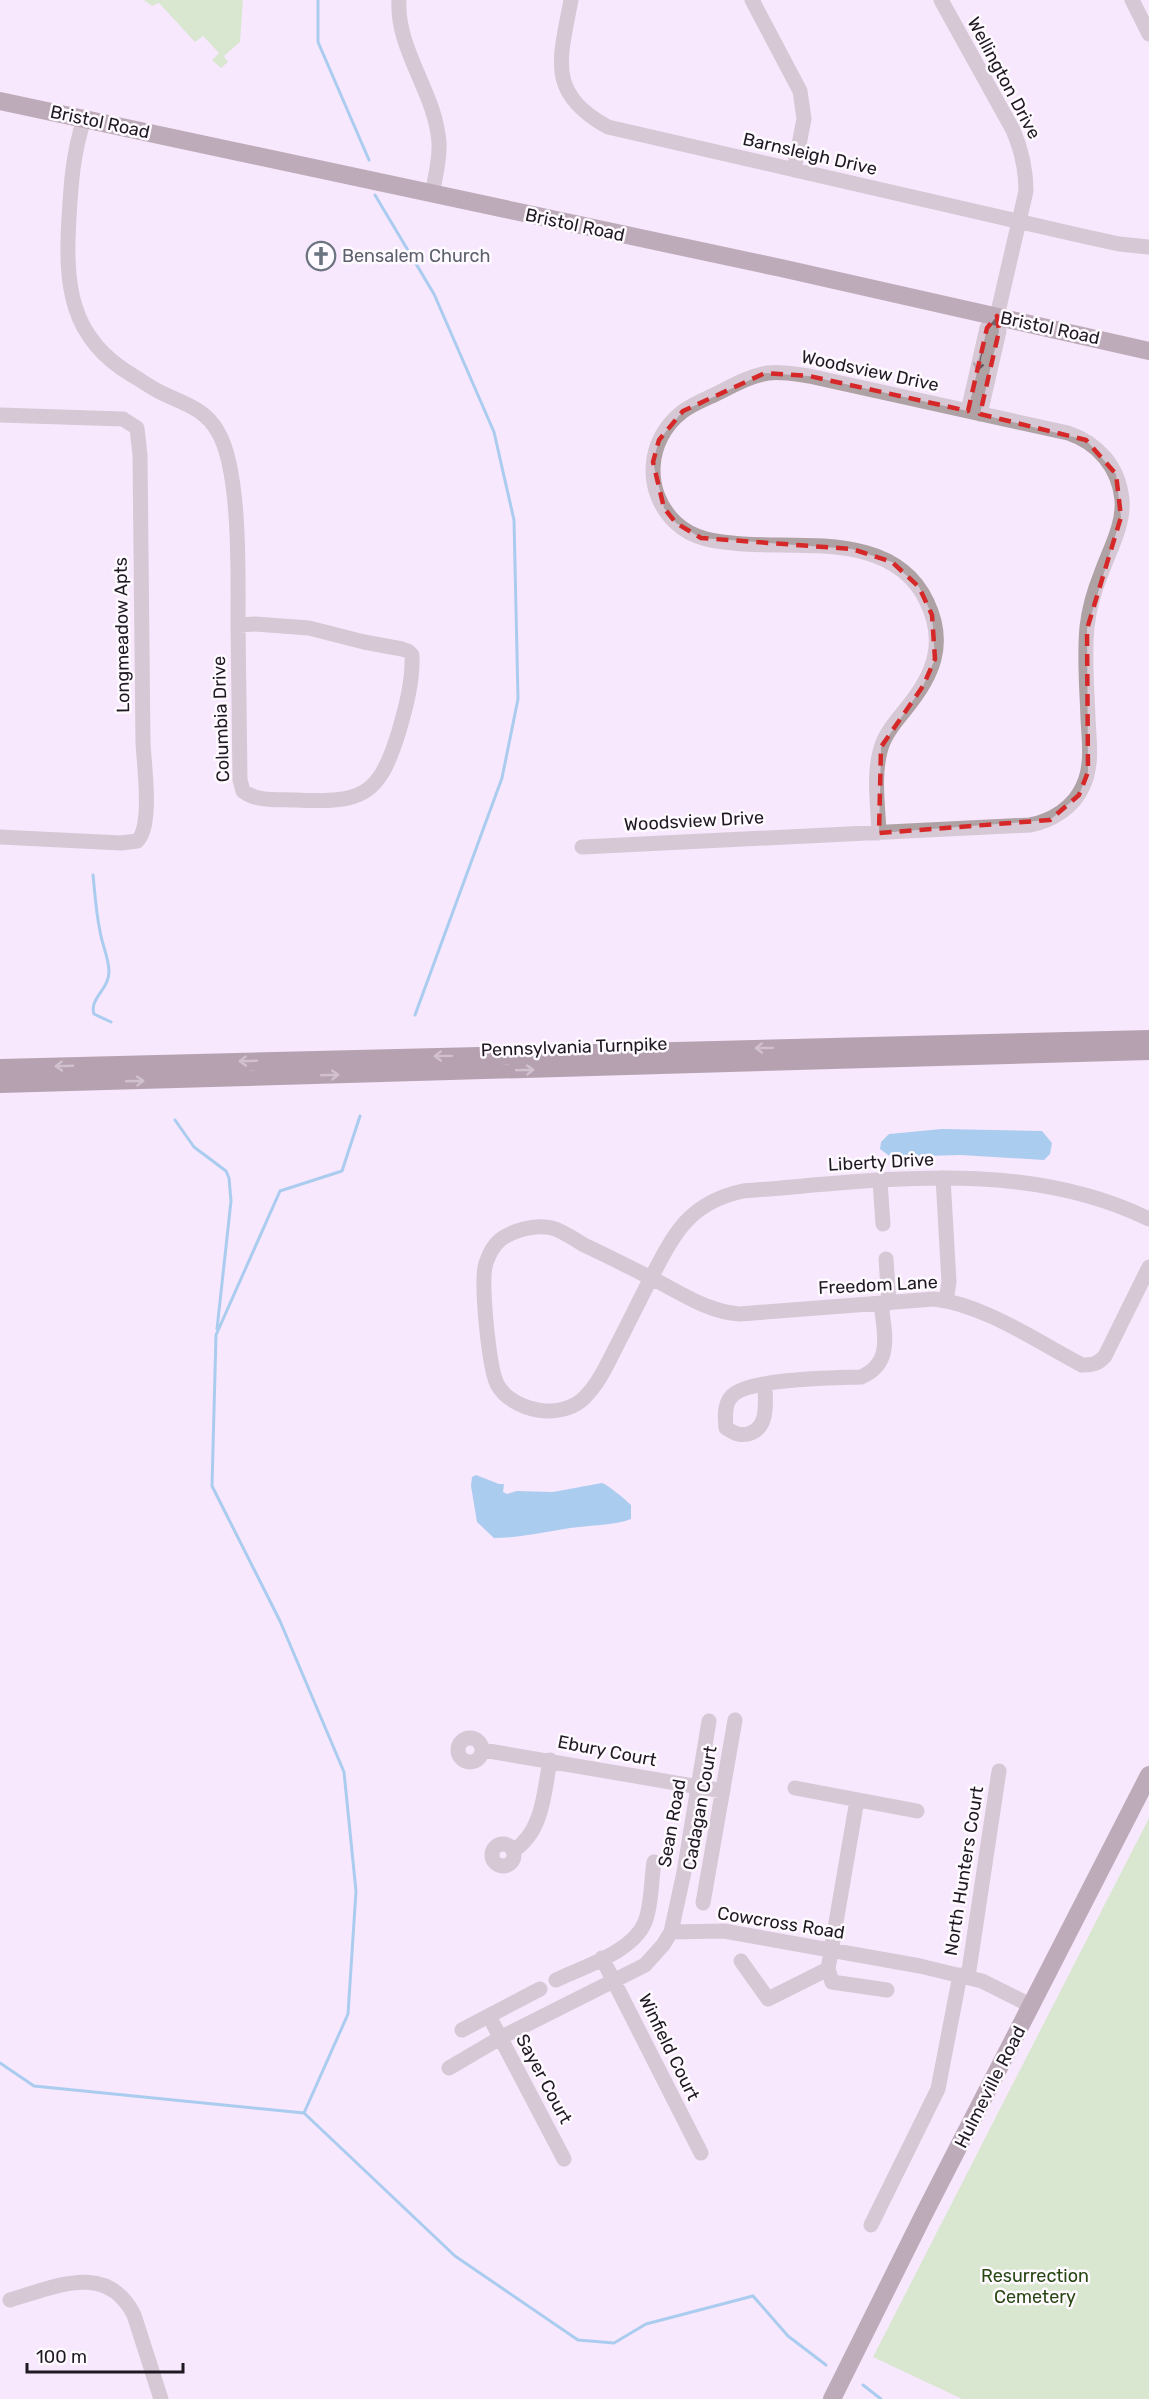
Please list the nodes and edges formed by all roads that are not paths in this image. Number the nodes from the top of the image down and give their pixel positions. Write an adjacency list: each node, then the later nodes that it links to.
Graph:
1 (399, 0): 10 (street)
2 (571, 0): 9 (street, Barnsleigh Drive)
3 (752, 0): 9 (street)
4 (941, 0): 11 (street, Wellington Drive)
5 (1132, 0): 6 (street)
6 (1149, 34)
7 (0, 101): 8 (main road, Bristol Road)
8 (84, 119): 10 (main road, Bristol Road); 17 (street, Columbia Drive)
9 (794, 170): 11 (street, Barnsleigh Drive)
10 (432, 194): 13 (main road, Bristol Road)
11 (1021, 221): 12 (street, Barnsleigh Drive); 13 (street, Wellington Drive)
12 (1149, 247)
13 (997, 316): 14 (main road, Bristol Road); 15 (street, Wellington Drive)
14 (1149, 351)
15 (974, 413): 18 (street, Woodsview Drive); 18 (street, Woodsview Drive)
16 (0, 415): 19 (street, Longmeadow Apts)
17 (238, 625): 17 (street, Columbia Drive)
18 (879, 833): 20 (street, Woodsview Drive)
19 (0, 837)
20 (582, 847)
21 (1149, 1039): 23 (highway, Pennsylvania Turnpike, one-way to 23)
22 (1149, 1051): 24 (highway, Pennsylvania Turnpike, one-way to 22)
23 (0, 1068)
24 (0, 1084)
25 (943, 1178): 26 (street, Liberty Drive); 27 (street, Liberty Drive); 32 (street)
26 (880, 1181): 28 (street); 31 (street, Liberty Drive)
27 (1149, 1219)
28 (883, 1224)
29 (886, 1259): 33 (street)
30 (1149, 1267): 32 (street, Freedom Lane)
31 (651, 1278): 31 (street, Liberty Drive); 33 (street, Freedom Lane)
32 (946, 1300): 33 (street, Freedom Lane)
33 (885, 1303): 34 (street)
34 (765, 1384)
35 (735, 1720): 43 (street, Cadagan Court)
36 (709, 1721): 41 (street, Sean Road)
37 (483, 1750): 38 (street, Ebury Court)
38 (550, 1760): 41 (street, Ebury Court); 46 (street)
39 (999, 1771): 54 (street, North Hunters Court)
40 (1149, 1775): 59 (main road, Hulmeville Road)
41 (698, 1787): 43 (street, Ebury Court); 49 (street, Sean Road)
42 (795, 1788): 44 (street)
43 (723, 1791): 48 (street, Cadagan Court)
44 (857, 1800): 45 (street); 50 (street)
45 (917, 1811)
46 (513, 1851)
47 (654, 1862): 51 (street)
48 (703, 1903)
49 (670, 1932): 50 (street, Cowcross Road); 56 (street)
50 (831, 1951): 53 (street); 54 (street, Cowcross Road)
51 (602, 1958): 55 (street); 56 (street, Winfield Court)
52 (741, 1961): 53 (street)
53 (828, 1970): 58 (street)
54 (964, 1976): 59 (street, Cowcross Road); 66 (street, North Hunters Court)
55 (556, 1980)
56 (615, 1981): 62 (street); 64 (street, Winfield Court)
57 (540, 1989): 60 (street)
58 (887, 1990)
59 (1032, 2006): 69 (main road, Hulmeville Road)
60 (489, 2016): 61 (street); 62 (street, Sayer Court)
61 (462, 2030)
62 (500, 2038): 63 (street); 65 (street, Sayer Court)
63 (449, 2068)
64 (701, 2153)
65 (564, 2159)
66 (871, 2225)
67 (10, 2300): 68 (street)
68 (161, 2399)
69 (832, 2399)

